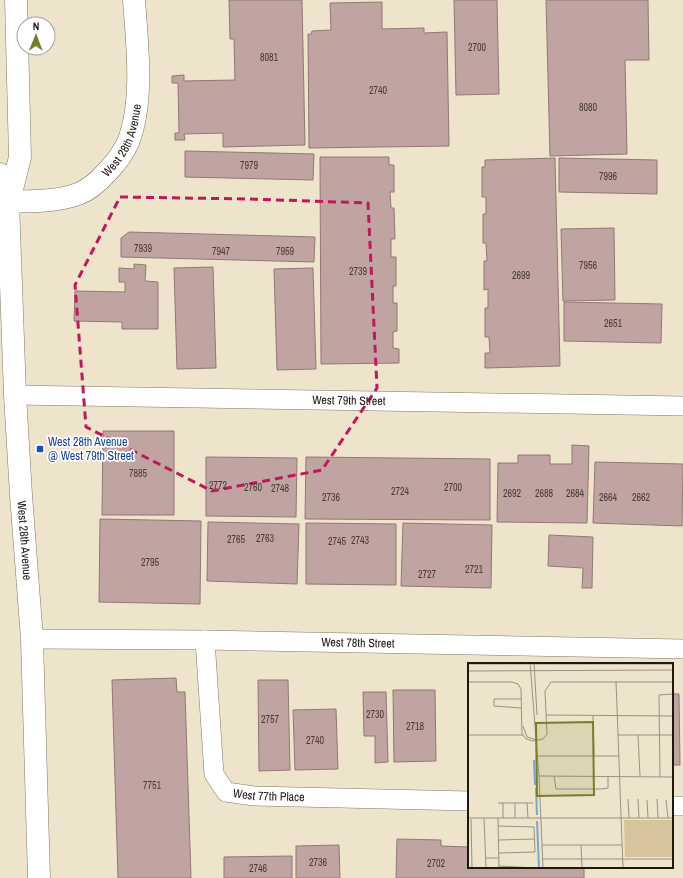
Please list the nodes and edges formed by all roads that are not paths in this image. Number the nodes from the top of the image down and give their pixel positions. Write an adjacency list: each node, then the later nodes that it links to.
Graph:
1 (16, 0): 4 (main road, West 28th Avenue)
2 (134, 0): 4 (main road, West 28th Avenue)
3 (0, 174): 4 (main road, West 28th Avenue)
4 (3, 202): 5 (main road, West 28th Avenue)
5 (15, 395): 6 (street, West 79th Street); 7 (main road, West 28th Avenue)
6 (683, 406)
7 (32, 639): 8 (street, West 78th Street); 11 (main road, West 28th Avenue)
8 (206, 640): 9 (street, West 78th Street); 10 (street, West 77th Place)
9 (683, 649)
10 (468, 801)
11 (39, 878)

